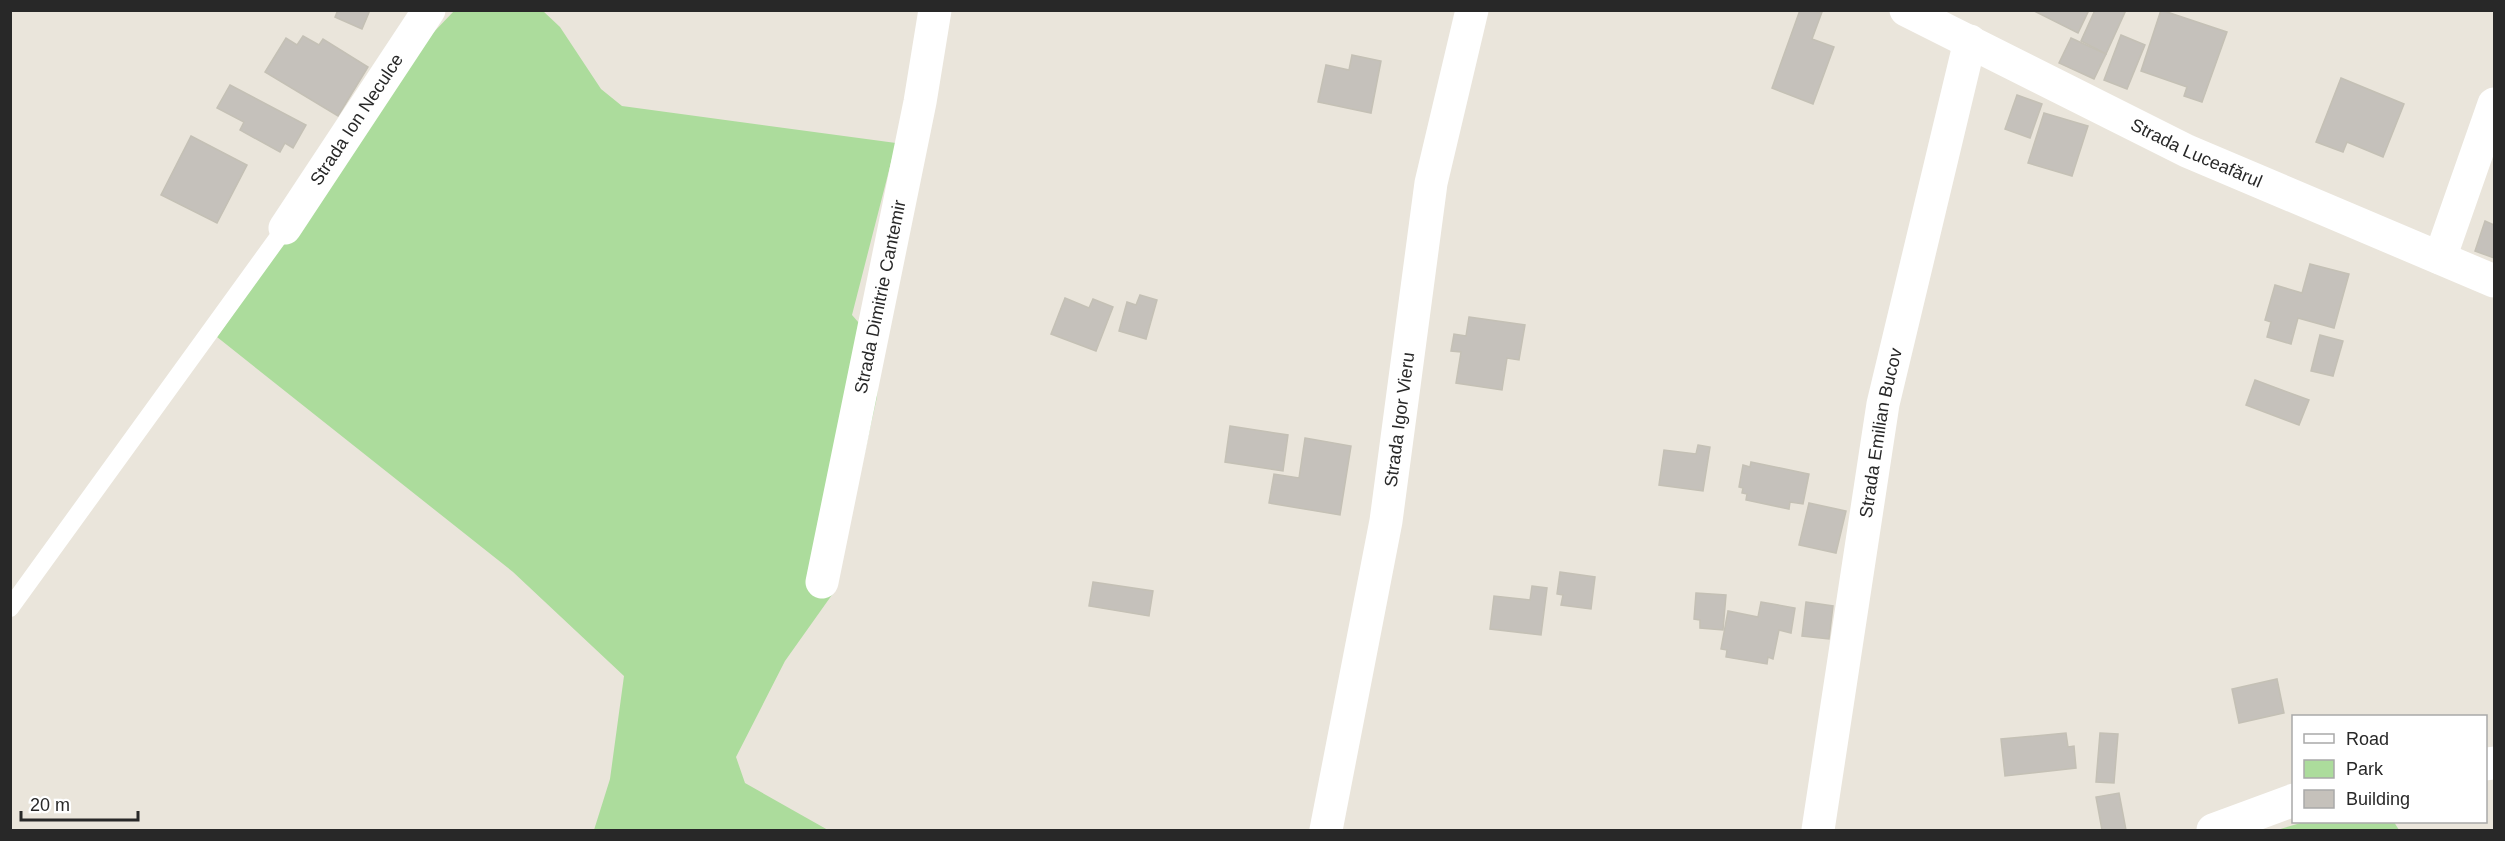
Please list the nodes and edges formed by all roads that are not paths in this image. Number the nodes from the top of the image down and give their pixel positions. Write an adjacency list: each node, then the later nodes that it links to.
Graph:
1 (429, 10): 7 (street, Strada Ion Neculce)
2 (935, 10): 10 (street, Strada Dimitrie Cantemir)
3 (1472, 10): 13 (street, Strada Igor Vieru)
4 (1906, 10): 5 (street, Strada Luceafărul)
5 (1970, 41): 8 (street, Strada Luceafărul); 14 (street, Strada Emilian Bucov)
6 (2494, 104): 8 (street)
7 (285, 228): 11 (lane)
8 (2440, 258): 9 (street, Strada Luceafărul)
9 (2494, 281)
10 (822, 582)
11 (10, 608)
12 (2292, 801): 15 (street)
13 (1326, 831)
14 (1818, 831)
15 (2213, 831)

